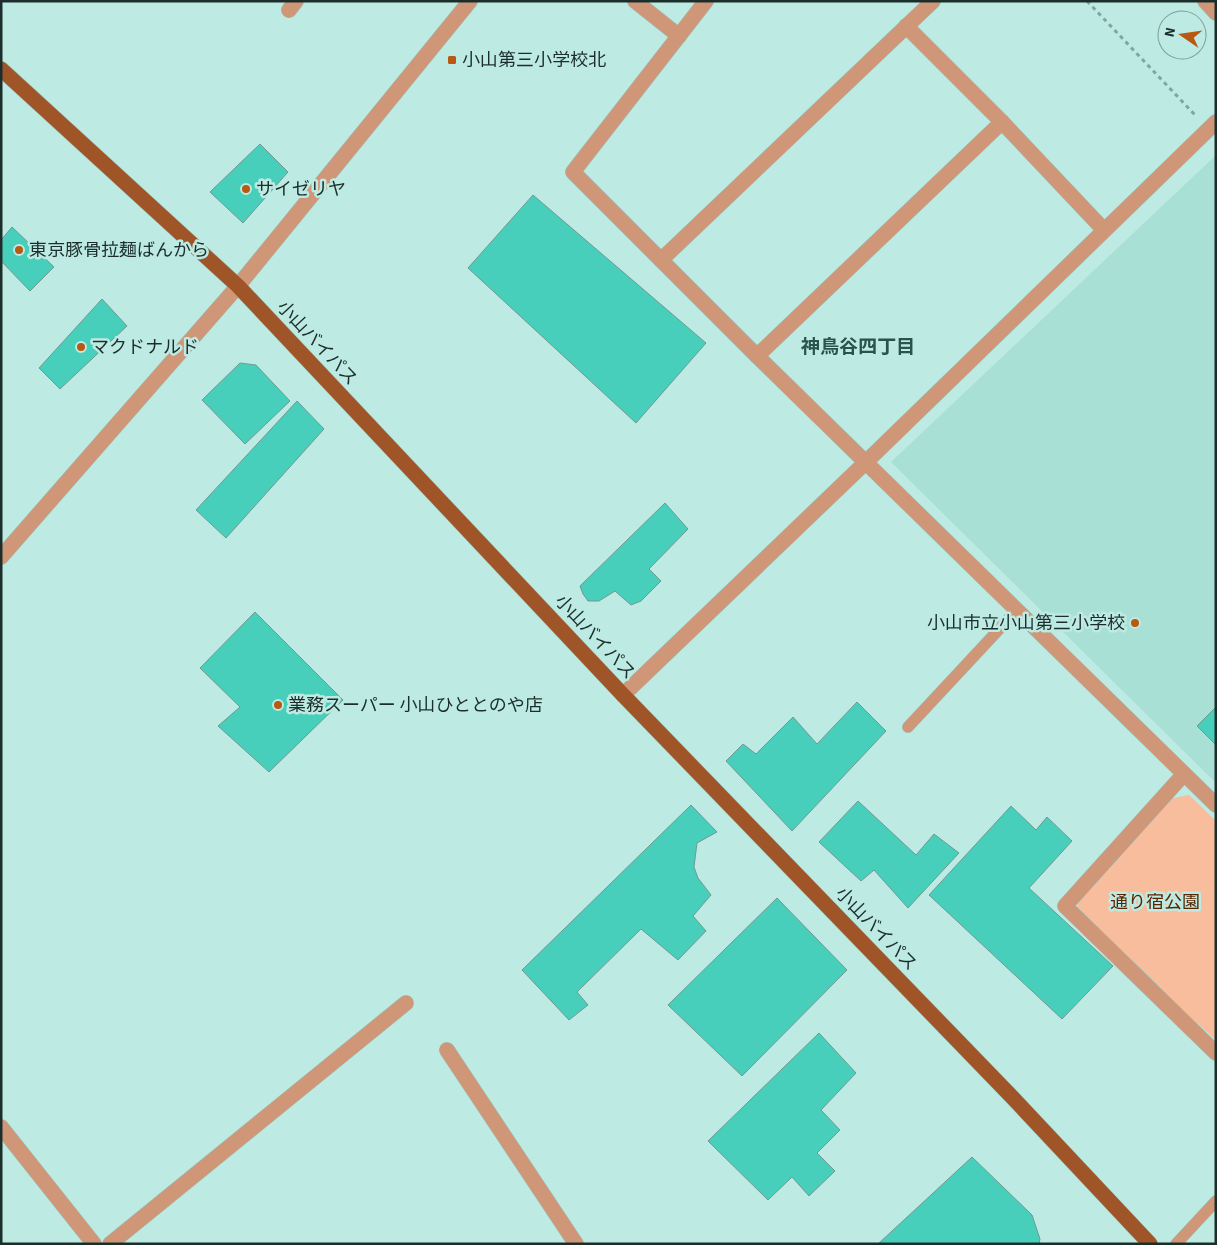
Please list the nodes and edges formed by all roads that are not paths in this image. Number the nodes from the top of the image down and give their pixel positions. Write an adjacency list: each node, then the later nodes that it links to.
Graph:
1 (470, 1): 14 (street)
2 (635, 1): 8 (street)
3 (706, 1): 8 (street)
4 (933, 1): 7 (street)
5 (1205, 1): 6 (street)
6 (1216, 13)
7 (906, 26): 10 (street); 13 (street)
8 (679, 36): 13 (street)
9 (1, 69): 14 (highway, 小山バイパス)
10 (1002, 122): 12 (street); 15 (street)
11 (1212, 126): 12 (street)
12 (1104, 230): 16 (street)
13 (661, 260): 15 (street)
14 (238, 286): 17 (street); 19 (highway, 小山バイパス)
15 (757, 356): 16 (street)
16 (866, 462): 18 (street); 19 (street)
17 (1, 557)
18 (1017, 610): 20 (lane); 21 (street)
19 (623, 695): 31 (highway, 小山バイパス)
20 (908, 727)
21 (1184, 774): 22 (street); 25 (street)
22 (1216, 805)
23 (406, 1003): 29 (street)
24 (447, 1050): 30 (street)
25 (1216, 1053)
26 (1, 1127): 28 (street)
27 (1216, 1201): 32 (lane)
28 (94, 1244)
29 (110, 1244)
30 (576, 1244)
31 (1150, 1244)
32 (1176, 1244)

